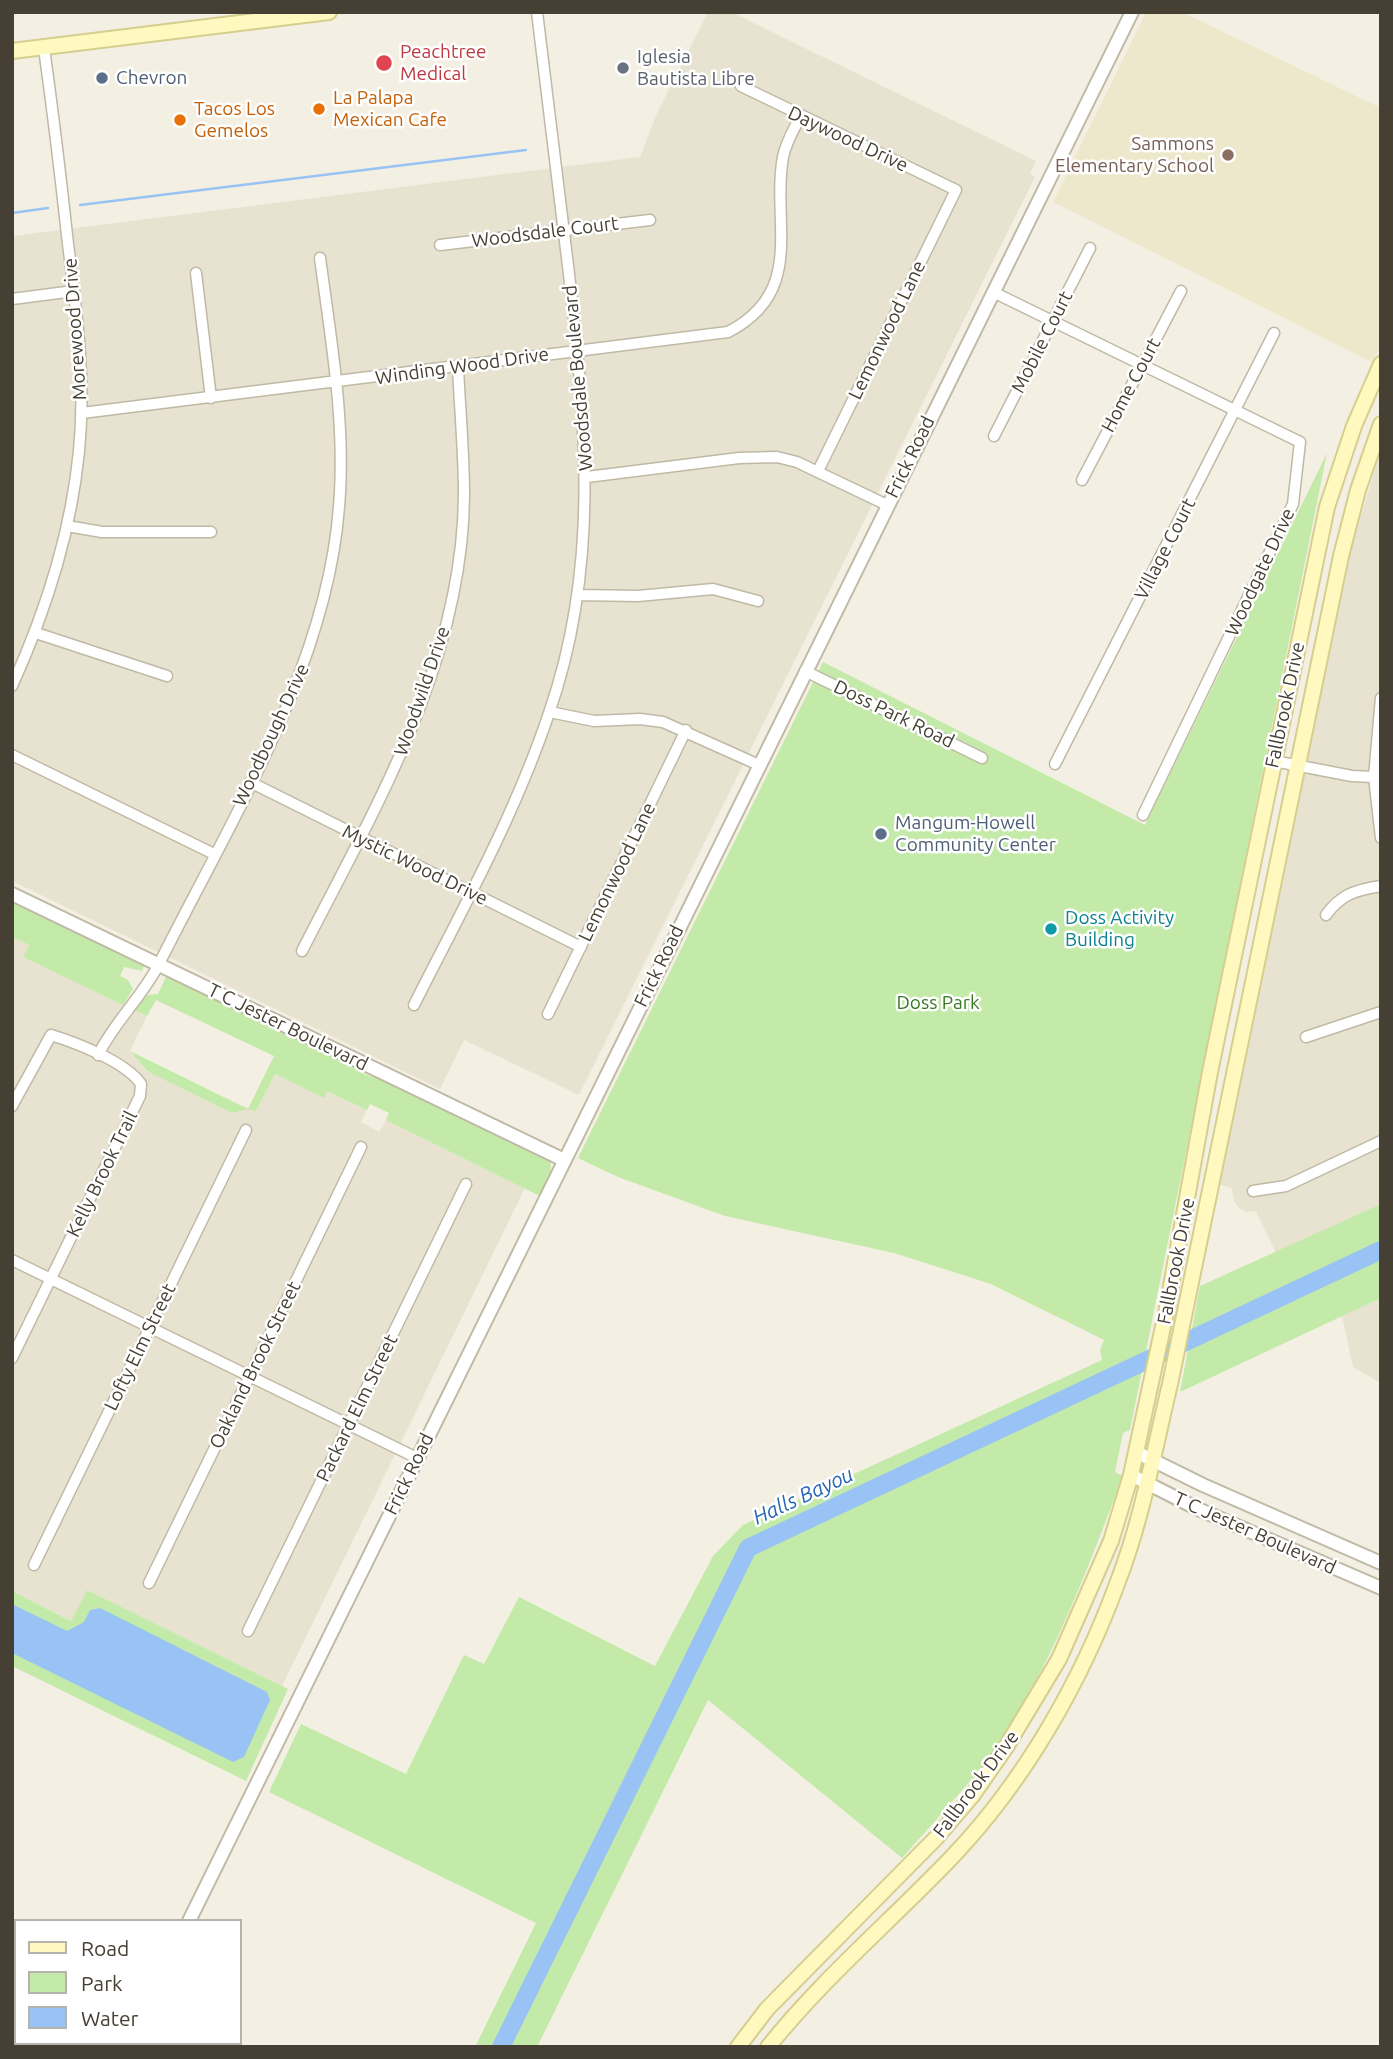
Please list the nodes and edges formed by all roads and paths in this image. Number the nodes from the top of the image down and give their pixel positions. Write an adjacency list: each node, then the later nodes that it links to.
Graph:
1 (329, 12): 4 (main road)
2 (537, 12): 10 (street, Woodsdale Boulevard)
3 (1132, 12): 17 (street, Frick Road)
4 (44, 48): 5 (main road); 15 (street, Morewood Drive)
5 (12, 51)
6 (741, 86): 7 (street, Daywood Drive)
7 (800, 117): 8 (street, Daywood Drive); 21 (street, Winding Wood Drive)
8 (956, 190): 31 (street, Lemonwood Lane)
9 (650, 220): 10 (street, Woodsdale Court)
10 (564, 230): 11 (street, Woodsdale Court); 21 (street, Woodsdale Boulevard)
11 (440, 245)
12 (1090, 248): 19 (street, Mobile Court)
13 (320, 258): 25 (street, Woodbough Drive)
14 (196, 273): 26 (street)
15 (74, 290): 18 (street); 28 (street, Morewood Drive)
16 (1181, 291): 23 (street, Home Court)
17 (993, 292): 19 (street, Woodgate Drive); 34 (street, Frick Road)
18 (12, 299)
19 (1054, 321): 23 (street, Woodgate Drive); 30 (street, Mobile Court)
20 (1274, 333): 27 (street, Village Court)
21 (578, 351): 24 (street, Winding Wood Drive); 32 (street, Woodsdale Boulevard)
22 (1381, 364): 37 (main road, Fallbrook Drive)
23 (1141, 366): 27 (street, Woodgate Drive); 33 (street, Home Court)
24 (458, 368): 25 (street, Winding Wood Drive); 57 (street, Woodwild Drive)
25 (336, 383): 26 (street, Winding Wood Drive); 55 (street, Woodbough Drive)
26 (211, 398): 28 (street, Winding Wood Drive)
27 (1235, 412): 51 (street, Village Court); 56 (street, Woodgate Drive)
28 (82, 413): 35 (street, Morewood Drive)
29 (1381, 424): 38 (main road, Fallbrook Drive)
30 (994, 436)
31 (818, 471): 32 (street); 34 (street)
32 (587, 477): 39 (street, Woodsdale Boulevard)
33 (1082, 480)
34 (887, 505): 42 (street, Frick Road)
35 (67, 526): 36 (street); 41 (street, Morewood Drive)
36 (211, 532)
37 (1318, 551): 38 (main road); 50 (main road, Fallbrook Drive)
38 (1341, 556): 53 (main road, Fallbrook Drive)
39 (578, 595): 40 (street); 46 (street, Woodsdale Boulevard)
40 (758, 601)
41 (36, 633): 43 (street); 44 (street, Morewood Drive)
42 (805, 671): 49 (street, Doss Park Road); 52 (street, Frick Road)
43 (167, 676)
44 (12, 686)
45 (1381, 698): 54 (street)
46 (550, 712): 47 (street); 61 (street, Woodsdale Boulevard)
47 (686, 730): 52 (street); 64 (street, Lemonwood Lane)
48 (12, 755): 59 (street)
49 (982, 758)
50 (1274, 761): 53 (street); 67 (main road, Fallbrook Drive)
51 (1055, 764)
52 (758, 765): 78 (street, Frick Road)
53 (1297, 765): 54 (street); 68 (main road, Fallbrook Drive)
54 (1374, 776): 58 (street)
55 (250, 782): 57 (street, Mystic Wood Drive); 59 (street, Woodbough Drive)
56 (1143, 815)
57 (359, 838): 61 (street, Mystic Wood Drive); 65 (street, Woodwild Drive)
58 (1381, 838)
59 (214, 854): 66 (street, Woodbough Drive)
60 (1381, 886): 63 (street)
61 (471, 893): 64 (street, Mystic Wood Drive); 69 (street, Woodsdale Boulevard)
62 (12, 894): 66 (street, T C Jester Boulevard)
63 (1326, 915)
64 (581, 947): 71 (street, Lemonwood Lane)
65 (302, 951)
66 (159, 964): 73 (street, Woodbough Drive); 78 (street, T C Jester Boulevard)
67 (1230, 972): 68 (main road); 79 (main road, Fallbrook Drive)
68 (1254, 977): 80 (main road, Fallbrook Drive)
69 (414, 1005)
70 (1381, 1012): 72 (street)
71 (548, 1014)
72 (1306, 1037)
73 (98, 1055): 74 (street, Kelly Brook Trail); 84 (street, Kelly Brook Trail)
74 (12, 1106)
75 (246, 1130): 85 (street, Lofty Elm Street)
76 (1381, 1141): 82 (street)
77 (361, 1147): 87 (street, Oakland Brook Street)
78 (564, 1160): 90 (street, Frick Road)
79 (1192, 1177): 80 (main road); 89 (main road, Fallbrook Drive)
80 (1212, 1182): 91 (main road, Fallbrook Drive)
81 (466, 1184): 88 (street, Packard Elm Street)
82 (1253, 1191)
83 (12, 1260): 84 (street)
84 (51, 1279): 85 (street); 86 (street, Kelly Brook Trail)
85 (150, 1327): 87 (street); 95 (street, Lofty Elm Street)
86 (12, 1358)
87 (250, 1376): 88 (street); 96 (street, Oakland Brook Street)
88 (349, 1424): 90 (street); 98 (street, Packard Elm Street)
89 (1136, 1452): 91 (street, T C Jester Boulevard); 92 (main road, Fallbrook Drive)
90 (417, 1458): 99 (street, Frick Road)
91 (1152, 1460): 93 (main road, Fallbrook Drive); 94 (street, T C Jester Boulevard)
92 (1131, 1475): 93 (street, T C Jester Boulevard); 100 (main road, Fallbrook Drive)
93 (1147, 1484): 97 (street, T C Jester Boulevard); 101 (main road, Fallbrook Drive)
94 (1381, 1563)
95 (34, 1565)
96 (149, 1583)
97 (1381, 1588)
98 (248, 1631)
99 (190, 1919)
100 (738, 2047)
101 (768, 2047)

